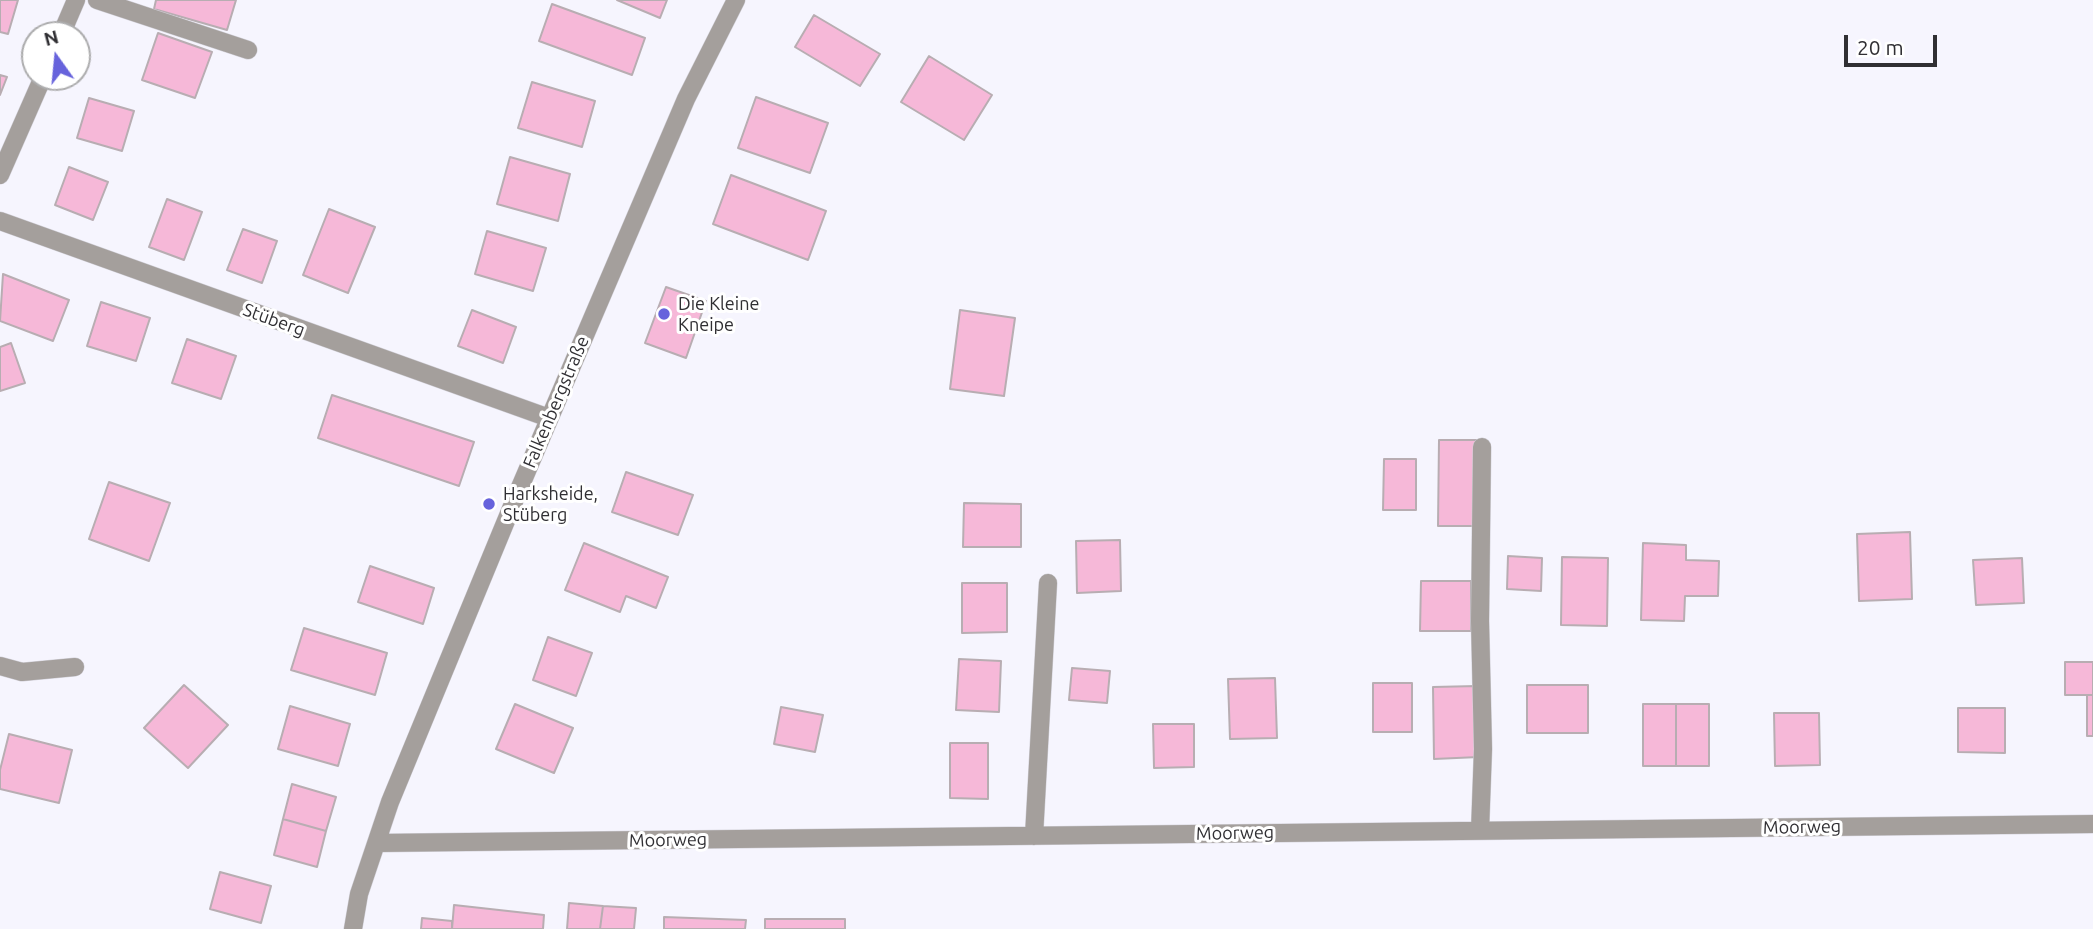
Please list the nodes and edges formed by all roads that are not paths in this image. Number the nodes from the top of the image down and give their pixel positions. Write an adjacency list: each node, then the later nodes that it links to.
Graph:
1 (76, 0): 4 (street)
2 (97, 0): 5 (street)
3 (736, 0): 9 (street, Falkenbergstraße)
4 (67, 21)
5 (248, 50)
6 (37, 91): 7 (street)
7 (0, 175)
8 (0, 221): 9 (street, Stüberg)
9 (549, 418): 17 (street, Falkenbergstraße)
10 (1482, 447): 15 (street)
11 (1048, 583): 16 (street)
12 (0, 666): 13 (street)
13 (75, 667)
14 (2093, 824): 15 (street, Moorweg)
15 (1480, 831): 16 (street, Moorweg)
16 (1034, 836): 17 (street, Moorweg)
17 (377, 843): 18 (street, Falkenbergstraße)
18 (352, 929)

